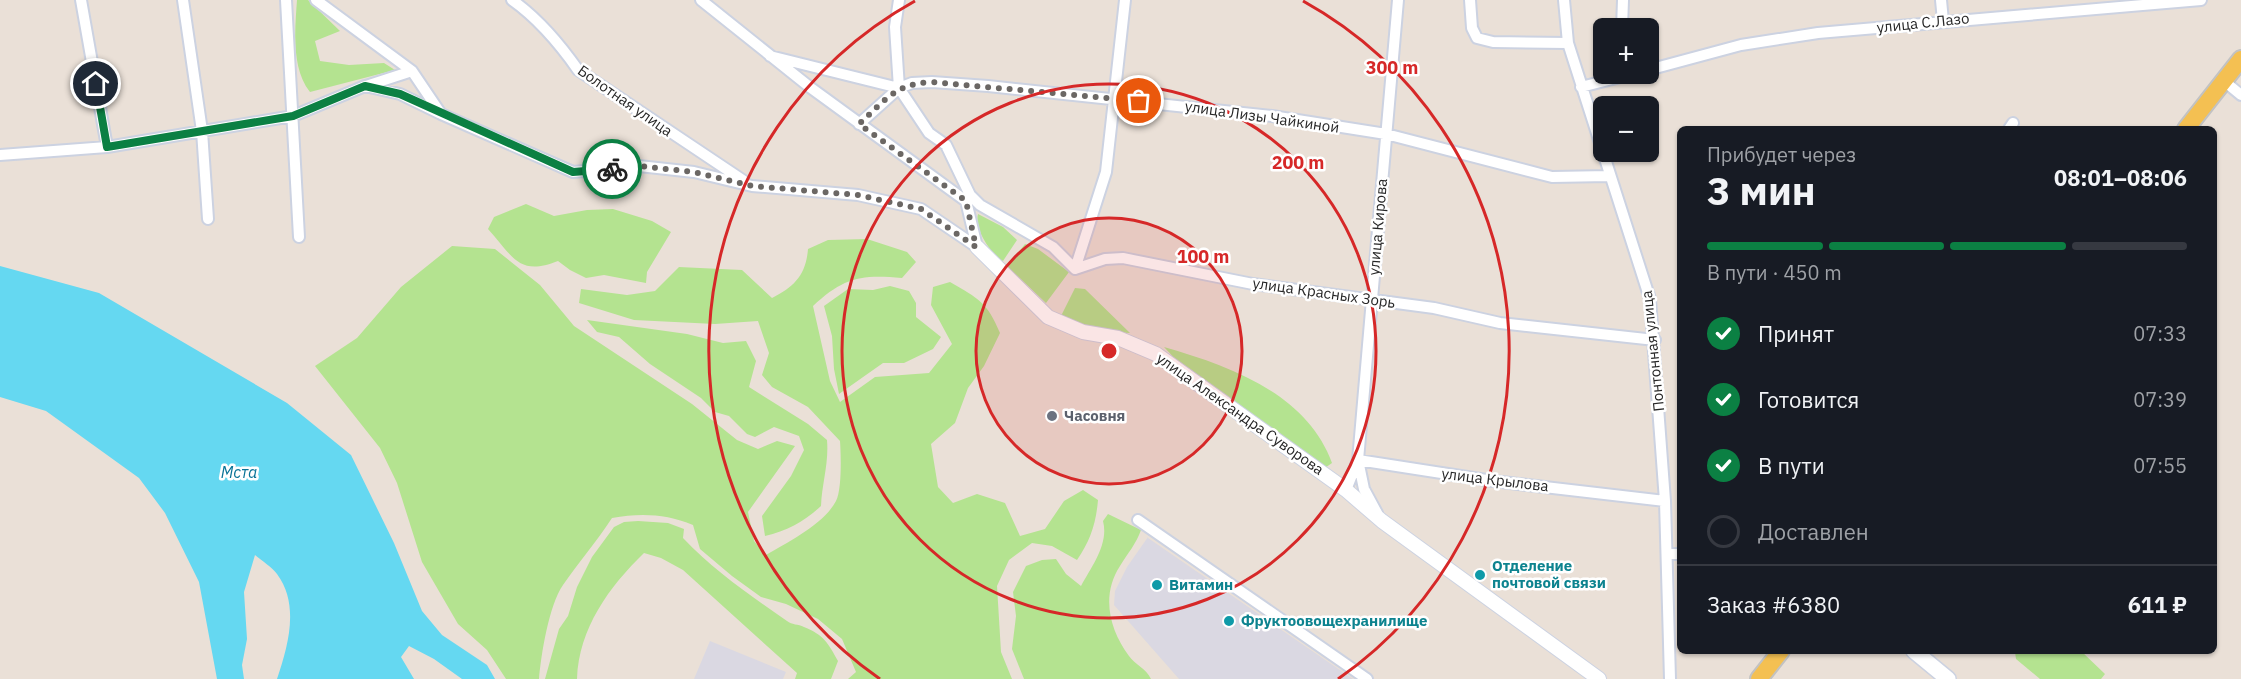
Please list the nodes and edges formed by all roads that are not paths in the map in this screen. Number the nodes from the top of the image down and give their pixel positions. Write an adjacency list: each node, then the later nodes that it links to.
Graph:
1 (81, 0): 35 (street)
2 (183, 0): 33 (street)
3 (286, 0): 30 (street)
4 (316, 0): 21 (street)
5 (512, 0): 38 (street, Болотная улица)
6 (701, 0): 18 (street)
7 (899, 0): 26 (street)
8 (1125, 0): 28 (street)
9 (1398, 0): 34 (street, улица Кирова)
10 (1470, 0): 17 (street)
11 (1564, 0): 17 (street, Понтонная улица)
12 (1623, 0): 15 (street)
13 (1941, 0): 16 (street)
14 (2201, 0): 16 (street, улица С.Лазо)
15 (1622, 18)
16 (1943, 21): 20 (street, улица С.Лазо)
17 (1568, 43): 25 (street, Понтонная улица)
18 (770, 56): 26 (street, улица Лизы Чайкиной); 31 (street)
19 (2241, 59): 22 (main road)
20 (1659, 67)
21 (412, 71): 24 (street); 29 (street)
22 (2224, 81): 27 (street); 32 (main road)
23 (1593, 83): 25 (street)
24 (365, 86): 29 (street); 30 (street)
25 (1581, 87): 37 (street, Понтонная улица)
26 (899, 88): 28 (street, улица Лизы Чайкиной); 31 (street); 42 (street)
27 (2241, 95)
28 (1116, 98): 34 (street, улица Лизы Чайкиной); 42 (street)
29 (441, 114): 38 (street)
30 (293, 116): 33 (street); 40 (street)
31 (859, 124): 41 (street)
32 (2188, 126)
33 (202, 131): 35 (street); 39 (street)
34 (1386, 134): 37 (street, улица Лизы Чайкиной); 43 (street, улица Кирова)
35 (107, 147): 36 (street)
36 (0, 155)
37 (1609, 176): 44 (street, Понтонная улица)
38 (752, 186): 41 (street)
39 (208, 219)
40 (299, 237)
41 (976, 247): 46 (street, улица Александра Суворова)
42 (1076, 269): 43 (street, улица Красных Зорь)
43 (1371, 301): 44 (street, улица Красных Зорь); 45 (street, улица Кирова)
44 (1655, 340): 47 (street, Понтонная улица)
45 (1358, 460): 46 (street); 47 (street, улица Крылова); 49 (street, улица Кирова)
46 (1346, 490): 49 (street, улица Александра Суворова)
47 (1665, 501): 50 (street, Понтонная улица)
48 (1138, 520): 54 (street)
49 (1382, 521): 55 (street, улица Александра Суворова)
50 (1667, 554): 51 (street); 56 (street, Понтонная улица)
51 (1677, 554)
52 (1779, 654): 57 (main road)
53 (1918, 654): 58 (main road)
54 (1367, 679)
55 (1599, 679)
56 (1670, 679)
57 (1759, 679)
58 (1948, 679)

